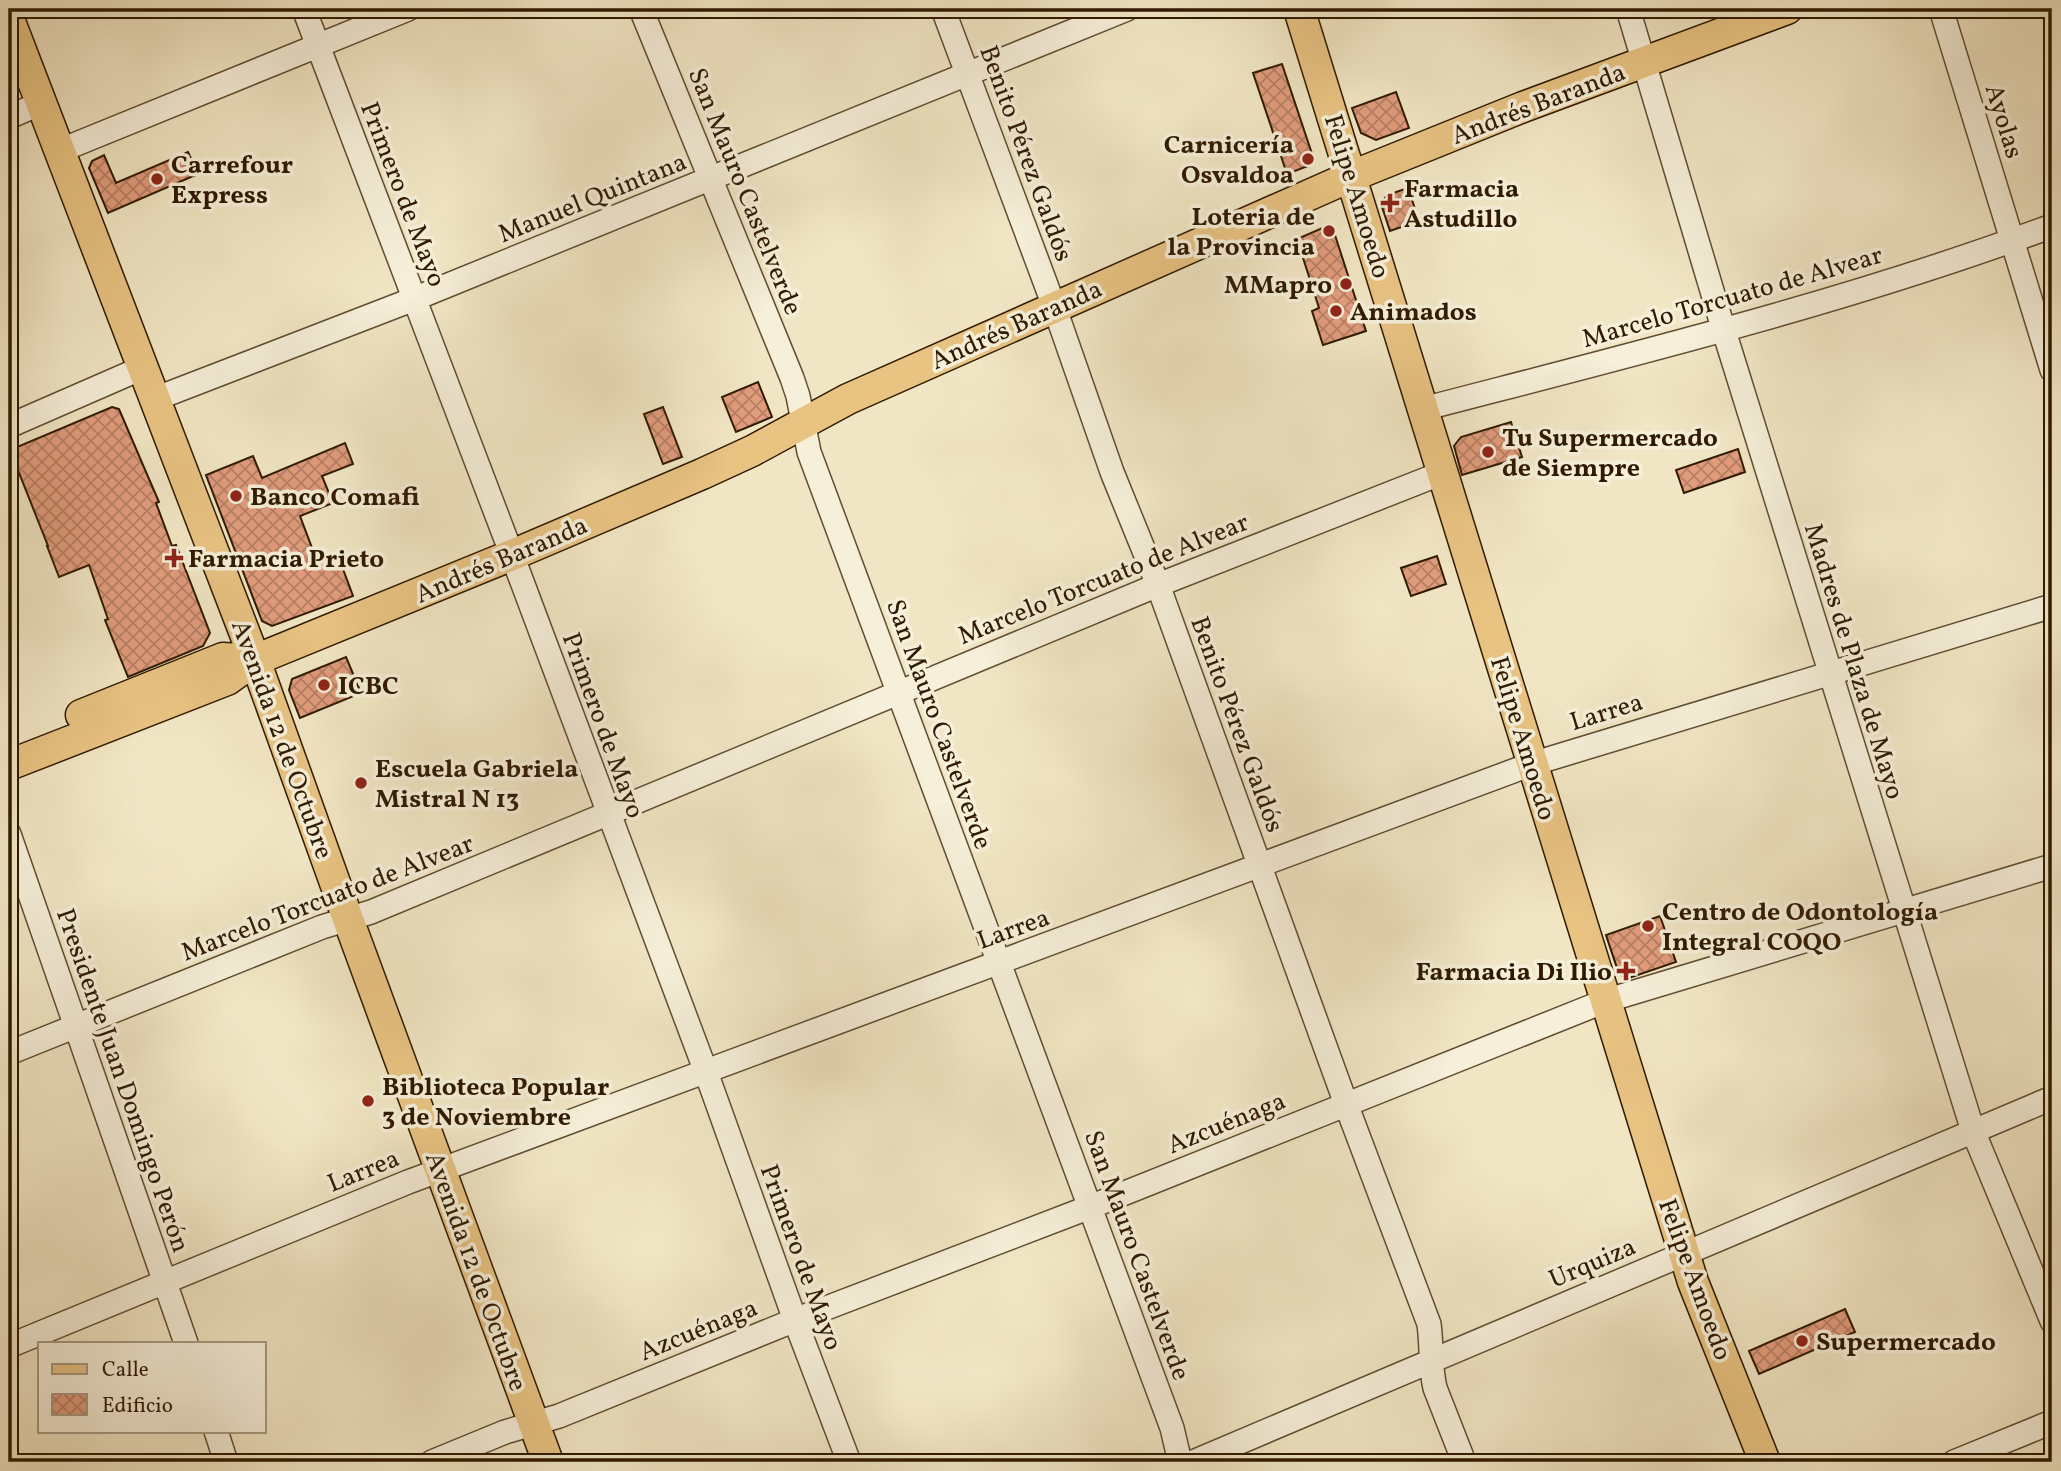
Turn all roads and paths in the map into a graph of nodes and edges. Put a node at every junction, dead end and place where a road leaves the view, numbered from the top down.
1 (304, 9) edge
2 (408, 9) edge
3 (641, 9) edge
4 (943, 9) edge
5 (1127, 9) edge
6 (1299, 9) edge
7 (1628, 9) edge
8 (1787, 9) edge
9 (1941, 9) edge
10 (9, 19) edge
11 (318, 46) junction
12 (1644, 62) junction
13 (969, 73) junction
14 (41, 103) junction
15 (9, 117) edge
16 (60, 151) junction
17 (1352, 176) junction
18 (711, 179) junction
19 (2052, 226) edge
20 (2012, 241) junction
21 (414, 299) junction
22 (1054, 306) junction
23 (1724, 331) junction
24 (142, 368) junction
25 (2052, 370) edge
26 (155, 399) junction
27 (1423, 410) junction
28 (803, 422) junction
29 (9, 426) edge
30 (1442, 473) junction
31 (512, 555) junction
32 (1158, 585) junction
33 (2052, 606) edge
34 (255, 660) junction
35 (1829, 673) junction
36 (900, 691) junction
37 (9, 744) edge
38 (1532, 764) junction
39 (9, 765) edge
40 (608, 815) junction
41 (9, 835) edge
42 (1260, 866) junction
43 (2052, 866) edge
44 (1904, 909) junction
45 (348, 919) junction
46 (998, 963) junction
47 (1605, 1001) junction
48 (75, 1026) junction
49 (9, 1053) edge
50 (706, 1072) junction
51 (2052, 1098) edge
52 (1346, 1104) junction
53 (1973, 1131) junction
54 (440, 1170) junction
55 (1090, 1207) junction
56 (1684, 1253) junction
57 (165, 1281) junction
58 (794, 1320) junction
59 (2052, 1321) edge
60 (186, 1342) edge
61 (9, 1346) edge
62 (1432, 1361) junction
63 (2052, 1422) edge
64 (534, 1424) junction
65 (216, 1432) edge
66 (226, 1462) edge
67 (432, 1462) edge
68 (548, 1462) edge
69 (849, 1462) edge
70 (1180, 1462) edge
71 (1193, 1462) edge
72 (1464, 1462) edge
73 (1765, 1462) edge
74 (1954, 1462) edge

1 - 11 street, Primero de Mayo
2 - 11 street
3 - 18 street, San Mauro Castelverde
4 - 13 street, Benito Pérez Galdós
5 - 13 street, Manuel Quintana
6 - 17 main road, Felipe Amoedo
7 - 12 street, Madres de Plaza de Mayo
8 - 12 main road, Andrés Baranda
9 - 20 street, Ayolas
10 - 14 main road, Avenida 12 de Octubre
11 - 16 street
11 - 21 street, Primero de Mayo
12 - 17 main road, Andrés Baranda
12 - 23 street, Madres de Plaza de Mayo
13 - 18 street, Manuel Quintana
13 - 22 street, Benito Pérez Galdós
14 - 15 street
14 - 16 main road, Avenida 12 de Octubre
16 - 24 main road, Avenida 12 de Octubre
17 - 22 main road, Andrés Baranda
17 - 27 main road, Felipe Amoedo
18 - 21 street, Manuel Quintana
18 - 28 street, San Mauro Castelverde
19 - 20 street, Marcelo Torcuato de Alvear
20 - 23 street, Marcelo Torcuato de Alvear
20 - 25 street, Ayolas
21 - 26 street, Manuel Quintana
21 - 31 street, Primero de Mayo
22 - 28 main road, Andrés Baranda
22 - 32 street, Benito Pérez Galdós
23 - 27 street, Marcelo Torcuato de Alvear
23 - 35 street, Madres de Plaza de Mayo
24 - 26 main road, Avenida 12 de Octubre
24 - 29 street
26 - 34 main road, Avenida 12 de Octubre
27 - 30 main road, Felipe Amoedo
28 - 31 main road, Andrés Baranda
28 - 36 street, San Mauro Castelverde
30 - 32 street, Marcelo Torcuato de Alvear
30 - 38 main road, Felipe Amoedo
31 - 34 main road, Andrés Baranda
31 - 40 street, Primero de Mayo
32 - 36 street, Marcelo Torcuato de Alvear
32 - 42 street, Benito Pérez Galdós
33 - 35 street, Larrea
34 - 37 main road, Andrés Baranda
34 - 39 main road, Andrés Baranda
34 - 45 main road, Avenida 12 de Octubre
35 - 38 street, Larrea
35 - 44 street, Madres de Plaza de Mayo
36 - 40 street, Marcelo Torcuato de Alvear
36 - 46 street, San Mauro Castelverde
38 - 42 street, Larrea
38 - 47 main road, Felipe Amoedo
40 - 45 street, Marcelo Torcuato de Alvear
40 - 50 street, Primero de Mayo
41 - 48 street, Presidente Juan Domingo Perón
42 - 46 street, Larrea
42 - 52 street, Benito Pérez Galdós
43 - 44 street, Azcuénaga
44 - 47 street, Azcuénaga
44 - 53 street, Madres de Plaza de Mayo
45 - 48 street, Marcelo Torcuato de Alvear
45 - 54 main road, Avenida 12 de Octubre
46 - 50 street, Larrea
46 - 55 street, San Mauro Castelverde
47 - 52 street, Azcuénaga
47 - 56 main road, Felipe Amoedo
48 - 49 street, Marcelo Torcuato de Alvear
48 - 57 street, Presidente Juan Domingo Perón
50 - 54 street, Larrea
50 - 58 street, Primero de Mayo
51 - 53 street, Urquiza
52 - 55 street, Azcuénaga
52 - 62 street, Benito Pérez Galdós
53 - 56 street, Urquiza
53 - 59 street, Madres de Plaza de Mayo
54 - 57 street, Larrea
54 - 64 main road, Avenida 12 de Octubre
55 - 58 street, Azcuénaga
55 - 70 street, San Mauro Castelverde
56 - 62 street, Urquiza
56 - 73 main road, Felipe Amoedo
57 - 60 street, Presidente Juan Domingo Perón
57 - 61 street, Larrea
58 - 64 street, Azcuénaga
58 - 69 street, Primero de Mayo
62 - 71 street, Urquiza
62 - 72 street, Benito Pérez Galdós
63 - 74 street
64 - 67 street, Azcuénaga
64 - 68 main road, Avenida 12 de Octubre
65 - 66 street

